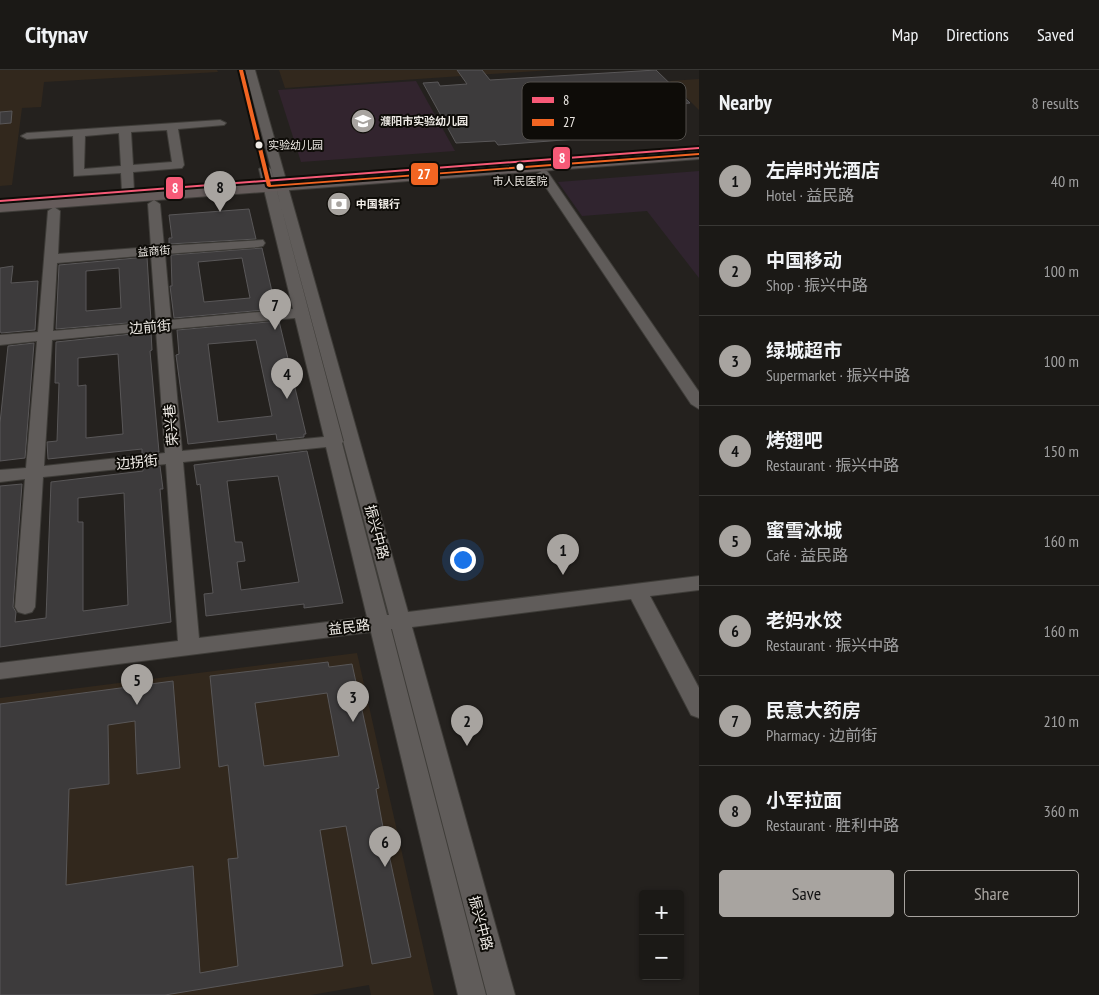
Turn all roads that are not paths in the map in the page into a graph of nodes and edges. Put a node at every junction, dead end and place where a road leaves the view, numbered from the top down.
1 (241, 70) edge
2 (250, 70) edge
3 (220, 123) dead end
4 (172, 126) junction
5 (125, 129) junction
6 (79, 132) junction
7 (27, 136) dead end
8 (699, 148) edge
9 (699, 154) edge
10 (127, 169) junction
11 (543, 174) dead end
12 (275, 183) junction
13 (128, 191) junction
14 (0, 201) edge
15 (154, 204) dead end
16 (0, 207) edge
17 (54, 211) dead end
18 (258, 243) dead end
19 (158, 251) junction
20 (50, 259) junction
21 (301, 313) junction
22 (164, 326) junction
23 (45, 337) junction
24 (0, 340) edge
25 (699, 404) edge
26 (335, 441) junction
27 (174, 458) junction
28 (35, 473) junction
29 (0, 476) edge
30 (699, 583) edge
31 (637, 590) junction
32 (25, 606) dead end
33 (401, 620) junction
34 (379, 623) junction
35 (189, 647) junction
36 (0, 671) edge
37 (699, 709) edge
38 (472, 995) edge
39 (500, 995) edge

1 - 12 street, 振兴中路
2 - 12 street, 振兴中路
3 - 4 street
4 - 5 street
4 - 10 street
5 - 6 street
5 - 10 street
6 - 7 street
6 - 10 street
8 - 12 main road
9 - 12 main road
10 - 13 street
11 - 25 street
12 - 13 main road
12 - 16 main road
12 - 21 street, 振兴中路
12 - 33 street, 振兴中路
13 - 14 main road
15 - 19 street, 荣兴巷
17 - 20 street
18 - 19 street, 益商街
19 - 20 street, 益商街
19 - 22 street, 荣兴巷
20 - 23 street
21 - 22 street, 边前街
21 - 26 street, 振兴中路
22 - 23 street, 边前街
22 - 27 street, 荣兴巷
23 - 24 street, 边前街
23 - 28 street
26 - 27 street, 边拐街
26 - 34 street, 振兴中路
27 - 28 street, 边拐街
27 - 35 street, 荣兴巷
28 - 29 street, 边拐街
28 - 32 street
30 - 31 street, 益民路
31 - 33 street, 益民路
31 - 37 street
33 - 34 street, 益民路
33 - 39 street, 振兴中路
34 - 35 street, 益民路
34 - 38 street, 振兴中路
35 - 36 street, 益民路

